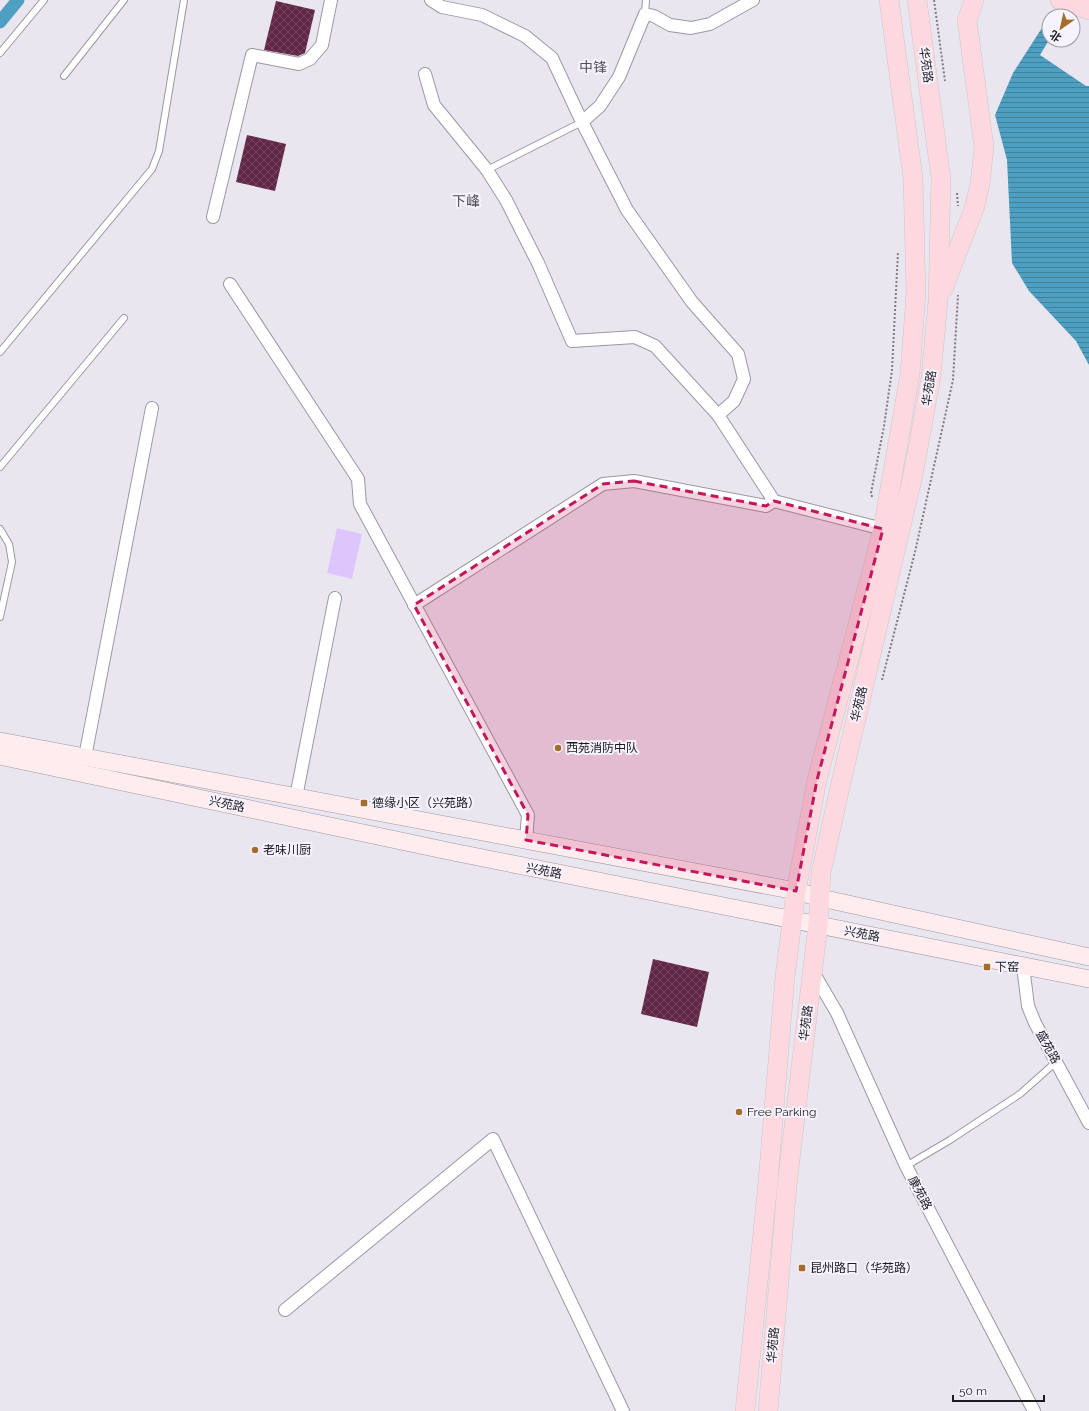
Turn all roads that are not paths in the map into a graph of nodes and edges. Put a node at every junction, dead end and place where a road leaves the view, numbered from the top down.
1 (44, 0) edge
2 (124, 0) edge
3 (184, 0) edge
4 (331, 0) edge
5 (431, 0) edge
6 (646, 0) edge
7 (753, 0) edge
8 (889, 0) edge
9 (917, 0) edge
10 (974, 0) edge
11 (1060, 0) edge
12 (1089, 10) edge
13 (645, 14) junction
14 (0, 53) edge
15 (425, 74) dead end
16 (64, 76) dead end
17 (582, 122) junction
18 (487, 170) junction
19 (213, 217) dead end
20 (230, 284) dead end
21 (938, 301) junction
22 (124, 318) dead end
23 (0, 352) edge
24 (152, 408) dead end
25 (718, 415) junction
26 (0, 466) edge
27 (774, 501) junction
28 (0, 529) edge
29 (883, 529) junction
30 (336, 598) dead end
31 (414, 605) junction
32 (0, 617) edge
33 (0, 741) edge
34 (0, 756) edge
35 (85, 757) junction
36 (296, 797) junction
37 (526, 840) junction
38 (796, 891) junction
39 (821, 898) junction
40 (792, 920) junction
41 (818, 925) junction
42 (1089, 957) edge
43 (1023, 966) junction
44 (812, 971) junction
45 (1089, 979) edge
46 (1056, 1062) junction
47 (1089, 1122) edge
48 (906, 1166) junction
49 (285, 1310) dead end
50 (623, 1411) edge
51 (745, 1411) edge
52 (768, 1411) edge
53 (1034, 1411) edge

1 - 14 lane
2 - 16 lane
3 - 23 lane
4 - 19 street
5 - 17 street
6 - 13 lane
7 - 13 street
8 - 29 main road, 华苑路
9 - 21 main road, 华苑路
10 - 21 main road
11 - 12 main road
13 - 17 street
15 - 18 street
17 - 18 lane
17 - 25 street
18 - 25 street
20 - 31 street
21 - 39 main road, 华苑路
22 - 26 lane
24 - 35 street
25 - 27 street
27 - 29 street
27 - 31 street
28 - 32 lane
29 - 38 main road, 华苑路
30 - 36 street
31 - 37 street
33 - 35 main road, 兴苑路
34 - 40 main road, 兴苑路
35 - 36 main road, 兴苑路
36 - 37 main road, 兴苑路
37 - 38 main road, 兴苑路
38 - 39 main road, 兴苑路
38 - 40 main road, 华苑路
39 - 41 main road, 华苑路
39 - 42 main road, 兴苑路
40 - 41 main road, 兴苑路
40 - 51 main road, 华苑路
41 - 43 main road, 兴苑路
41 - 44 main road, 华苑路
43 - 45 main road, 兴苑路
43 - 46 street, 盛苑路
44 - 48 street, 康苑路
44 - 52 main road, 华苑路
46 - 47 street, 盛苑路
46 - 48 lane
48 - 53 street, 康苑路
49 - 50 street

